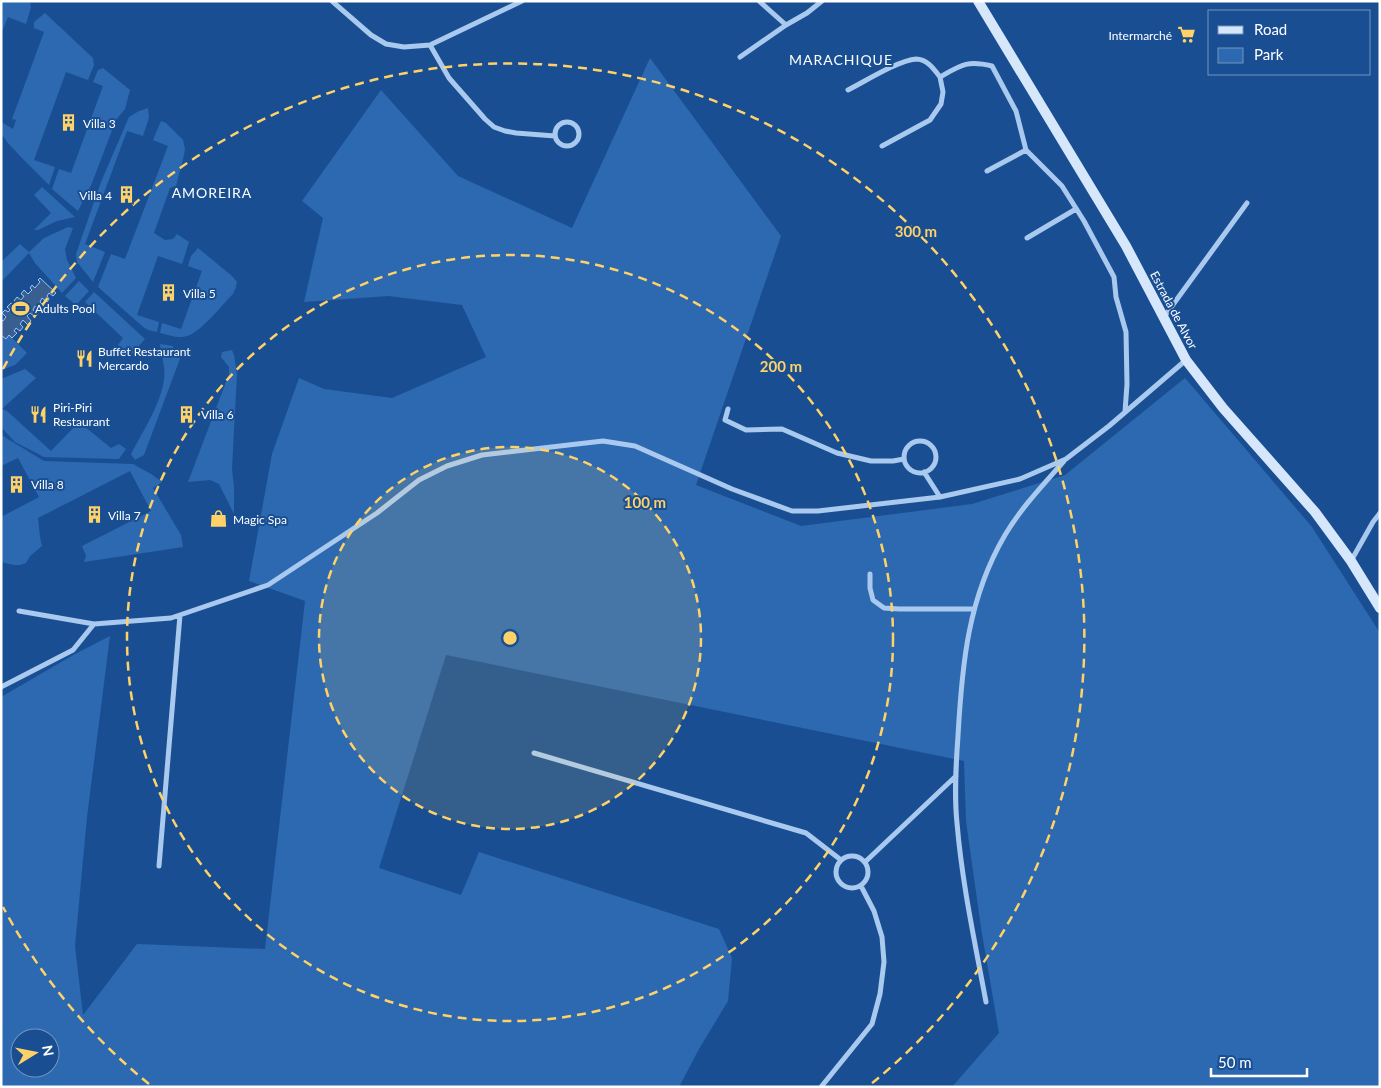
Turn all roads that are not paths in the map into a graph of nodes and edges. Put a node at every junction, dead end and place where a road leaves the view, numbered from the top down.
1 (332, 1) edge
2 (522, 1) edge
3 (759, 1) edge
4 (822, 1) edge
5 (978, 1) edge
6 (786, 25) junction
7 (430, 45) junction
8 (740, 57) dead end
9 (940, 76) junction
10 (848, 90) dead end
11 (555, 136) junction
12 (882, 146) dead end
13 (1026, 150) junction
14 (987, 171) dead end
15 (1247, 203) dead end
16 (1076, 209) junction
17 (1027, 238) dead end
18 (1164, 317) junction
19 (1186, 360) junction
20 (728, 409) dead end
21 (1125, 412) junction
22 (1066, 459) junction
23 (904, 460) junction
24 (924, 472) junction
25 (940, 497) junction
26 (1380, 513) edge
27 (1351, 561) junction
28 (870, 574) dead end
29 (1380, 608) edge
30 (974, 609) junction
31 (19, 612) dead end
32 (180, 615) junction
33 (94, 624) junction
34 (1, 687) edge
35 (534, 753) dead end
36 (956, 776) junction
37 (841, 860) junction
38 (865, 862) junction
39 (159, 866) dead end
40 (861, 886) junction
41 (986, 1002) dead end
42 (821, 1087) edge

1 - 7 street
2 - 7 street
3 - 6 street
4 - 6 street
5 - 18 street, Estrada de Alvor
6 - 8 street
7 - 11 street
9 - 10 street
9 - 12 street
9 - 13 street
11 - 11 street
13 - 14 street
13 - 16 street
15 - 18 street
16 - 17 street
16 - 21 street
18 - 19 street, Estrada de Alvor
19 - 21 street
19 - 27 street, Estrada de Alvor
20 - 23 street
21 - 22 street
22 - 25 street
22 - 30 street
23 - 24 street
23 - 24 street
24 - 25 street
25 - 32 street
26 - 27 street
27 - 29 street, Estrada de Alvor
28 - 30 street
30 - 36 street
31 - 33 street
32 - 33 street
32 - 39 street
33 - 34 street
35 - 37 street
36 - 38 street
36 - 41 street
37 - 38 street
37 - 40 street
38 - 40 street
40 - 42 street

